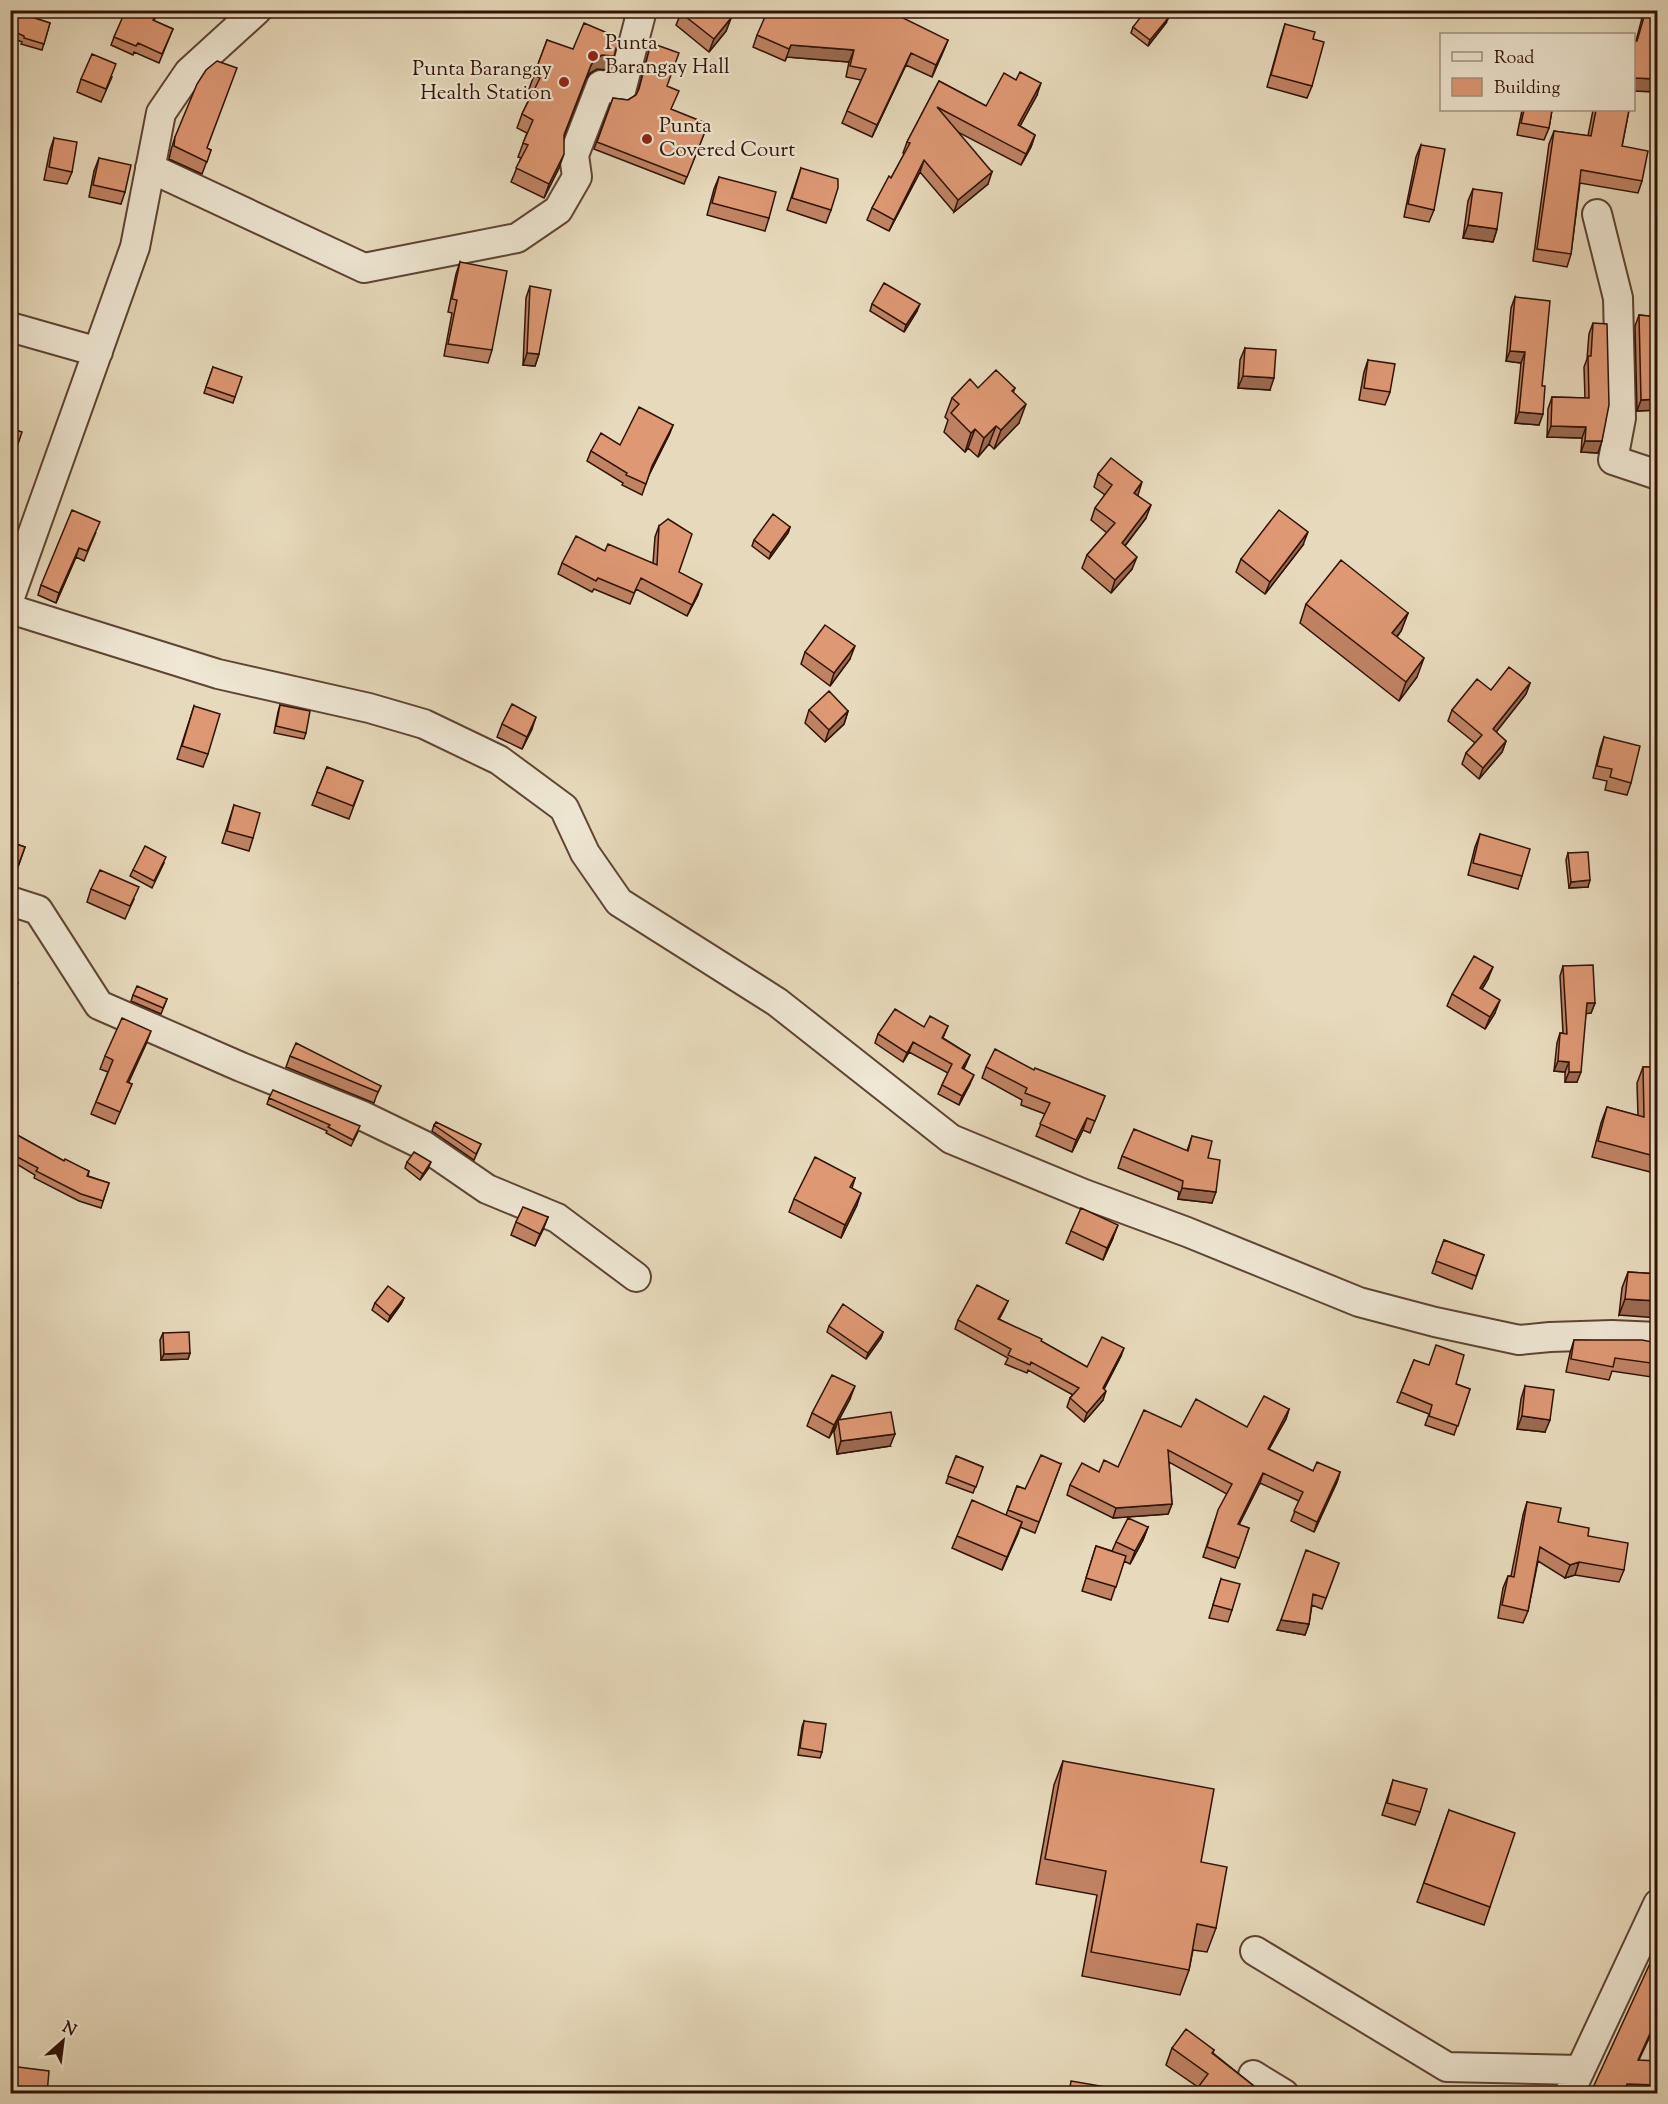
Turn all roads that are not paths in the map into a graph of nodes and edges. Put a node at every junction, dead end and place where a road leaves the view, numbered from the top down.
1 (257, 10) edge
2 (642, 10) edge
3 (150, 168) junction
4 (1597, 214) dead end
5 (10, 327) edge
6 (98, 352) junction
7 (1658, 475) edge
8 (10, 597) edge
9 (10, 609) edge
10 (10, 901) edge
11 (636, 1277) dead end
12 (1658, 1337) edge
13 (1658, 1904) edge
14 (1255, 1952) dead end
15 (1253, 2075) dead end
16 (1575, 2082) edge
17 (1284, 2094) edge

1 - 3 street
2 - 3 street
3 - 6 street
4 - 7 street
5 - 6 street
6 - 8 street
9 - 12 street
10 - 11 street
13 - 16 street
14 - 16 street
15 - 17 street

